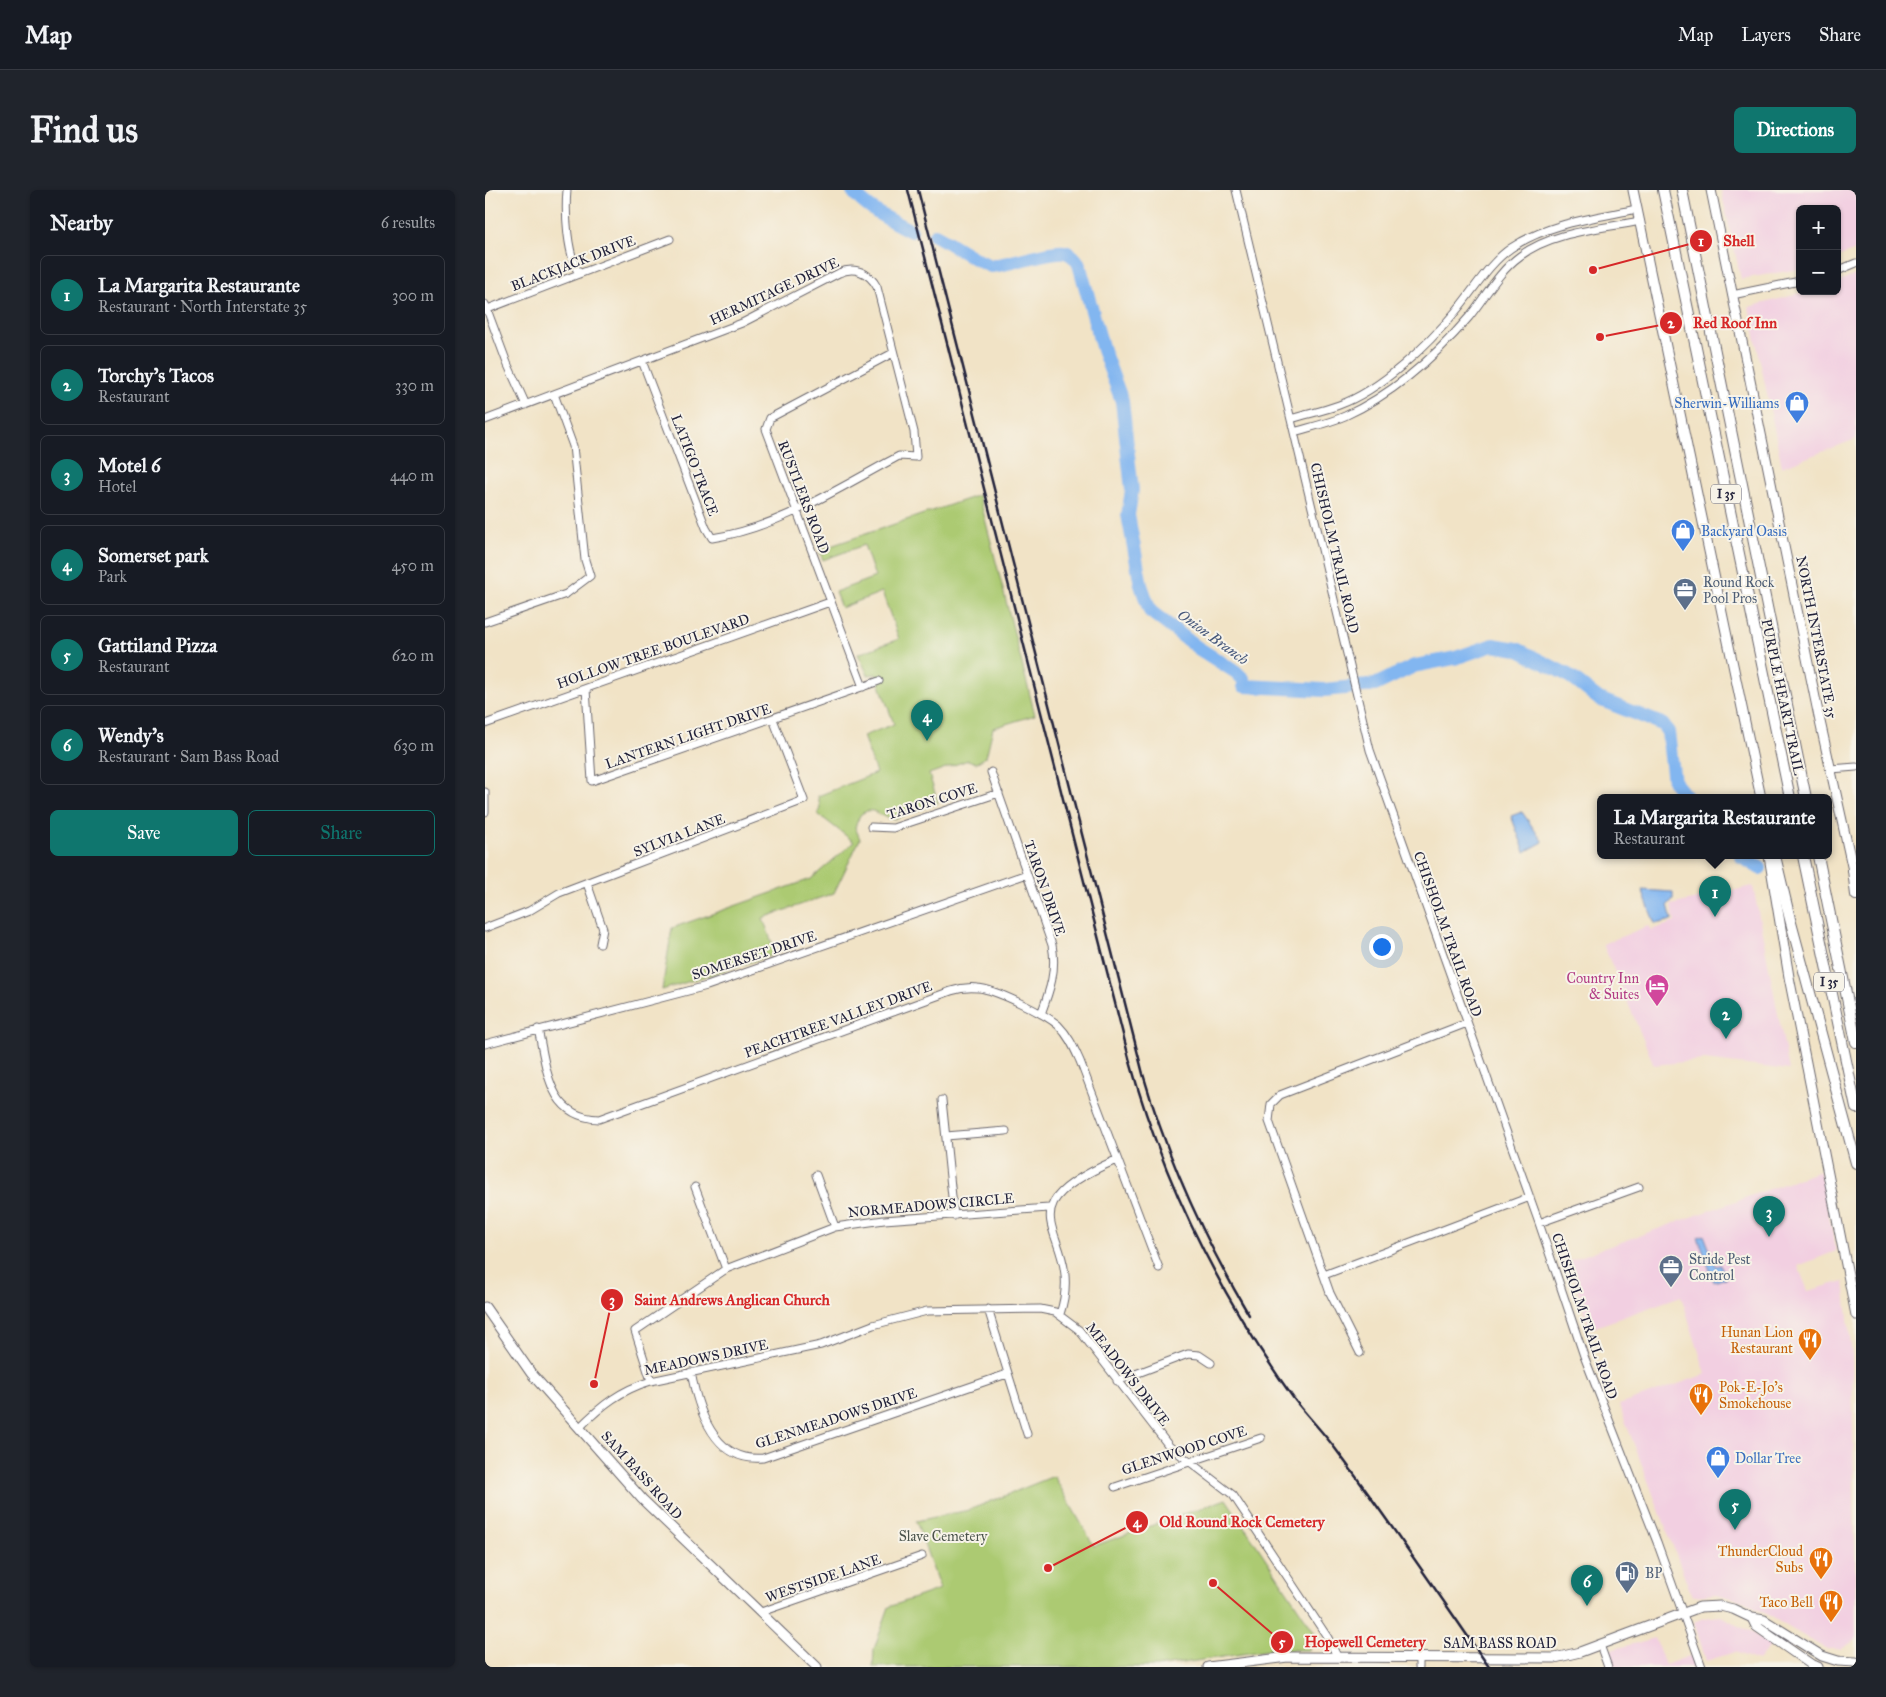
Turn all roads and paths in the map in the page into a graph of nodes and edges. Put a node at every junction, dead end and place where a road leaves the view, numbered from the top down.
1 (567, 190) edge
2 (1236, 190) edge
3 (1633, 190) edge
4 (1663, 190) edge
5 (1682, 190) edge
6 (1711, 190) edge
7 (1637, 209) junction
8 (1589, 220) junction
9 (1639, 221) junction
10 (1591, 231) junction
11 (670, 240) dead end
12 (1856, 263) edge
13 (1841, 269) edge
14 (579, 274) junction
15 (1796, 282) edge
16 (1732, 295) junction
17 (486, 308) edge
18 (893, 353) junction
19 (642, 361) junction
20 (554, 394) junction
21 (526, 405) junction
22 (1291, 419) junction
23 (485, 420) edge
24 (1294, 432) junction
25 (916, 457) joint
26 (796, 510) junction
27 (830, 602) junction
28 (485, 622) edge
29 (879, 681) dead end
30 (863, 687) junction
31 (586, 689) junction
32 (773, 719) junction
33 (485, 724) edge
34 (1856, 767) edge
35 (1831, 769) junction
36 (991, 772) dead end
37 (485, 792) edge
38 (999, 793) junction
39 (1760, 794) edge
40 (1789, 794) edge
41 (1805, 794) edge
42 (485, 812) edge
43 (871, 827) dead end
44 (1769, 859) edge
45 (1776, 859) edge
46 (1804, 859) edge
47 (1818, 859) edge
48 (1853, 870) junction
49 (1027, 874) junction
50 (587, 883) junction
51 (1856, 884) edge
52 (1856, 896) edge
53 (485, 928) edge
54 (601, 944) dead end
55 (1041, 1014) junction
56 (1467, 1023) junction
57 (538, 1029) junction
58 (1856, 1042) edge
59 (485, 1044) edge
60 (942, 1100) dead end
61 (1856, 1108) edge
62 (1006, 1131) dead end
63 (946, 1136) junction
64 (1116, 1160) junction
65 (1856, 1163) edge
66 (816, 1175) dead end
67 (1639, 1186) dead end
68 (695, 1187) dead end
69 (1530, 1197) junction
70 (1049, 1208) junction
71 (953, 1216) junction
72 (1539, 1223) junction
73 (835, 1227) junction
74 (1159, 1268) dead end
75 (726, 1269) junction
76 (1324, 1275) junction
77 (485, 1307) edge
78 (988, 1309) junction
79 (1060, 1314) junction
80 (1856, 1315) edge
81 (1361, 1353) dead end
82 (1211, 1363) dead end
83 (691, 1372) junction
84 (1007, 1374) junction
85 (651, 1380) junction
86 (1117, 1381) junction
87 (580, 1427) junction
88 (1027, 1434) dead end
89 (1261, 1438) dead end
90 (1187, 1462) junction
91 (1115, 1487) dead end
92 (922, 1556) dead end
93 (761, 1612) junction
94 (1682, 1614) junction
95 (1752, 1618) junction
96 (1600, 1645) junction
97 (1337, 1656) junction
98 (1419, 1657) junction
99 (1511, 1657) junction
100 (1856, 1662) edge
101 (1815, 1666) edge
102 (817, 1667) edge
103 (1208, 1667) edge
104 (1419, 1667) edge
105 (1509, 1667) edge
106 (1608, 1667) edge
107 (1702, 1667) edge

1 - 14 street
2 - 22 street, CHISHOLM TRAIL ROAD
3 - 7 main road
4 - 40 highway, PURPLE HEART TRAIL / I 35
5 - 41 highway, PURPLE HEART TRAIL / I 35
6 - 16 main road, NORTH INTERSTATE 35
7 - 8 street
7 - 9 main road
8 - 10 street
8 - 22 street
9 - 10 street
9 - 39 main road
10 - 24 street
11 - 14 street, BLACKJACK DRIVE
12 - 13 street
14 - 17 street, BLACKJACK DRIVE
15 - 16 street
16 - 35 main road, NORTH INTERSTATE 35
17 - 21 street
18 - 19 street, HERMITAGE DRIVE
18 - 25 street, HERMITAGE DRIVE
18 - 26 street, RUSTLERS ROAD
19 - 20 street, HERMITAGE DRIVE
19 - 26 street, LATIGO TRACE
20 - 21 street, HERMITAGE DRIVE
20 - 28 street
21 - 23 street, HERMITAGE DRIVE
22 - 24 street, CHISHOLM TRAIL ROAD
24 - 56 street, CHISHOLM TRAIL ROAD
25 - 26 street, LATIGO TRACE
26 - 27 street, RUSTLERS ROAD
27 - 30 street, RUSTLERS ROAD
27 - 31 street, HOLLOW TREE BOULEVARD
29 - 30 street, LANTERN LIGHT DRIVE
30 - 32 street, LANTERN LIGHT DRIVE
31 - 32 street, LANTERN LIGHT DRIVE
31 - 33 street, HOLLOW TREE BOULEVARD
32 - 50 street, SYLVIA LANE
34 - 35 street
35 - 48 main road, NORTH INTERSTATE 35
36 - 38 street, TARON DRIVE
37 - 42 street
38 - 43 street, TARON COVE
38 - 49 street, TARON DRIVE
44 - 80 main road
45 - 65 highway
46 - 61 highway, I 35
47 - 58 highway, I 35
48 - 51 main road, NORTH INTERSTATE 35
48 - 52 highway
49 - 55 street, TARON DRIVE
49 - 57 street, SOMERSET DRIVE
50 - 53 street, SYLVIA LANE
50 - 54 street
55 - 57 street, PEACHTREE VALLEY DRIVE
55 - 64 street, PEACHTREE VALLEY DRIVE
56 - 69 street, CHISHOLM TRAIL ROAD
56 - 76 street
57 - 59 street, SOMERSET DRIVE
60 - 63 street
62 - 63 street
63 - 71 street
64 - 70 street
64 - 74 street, PEACHTREE VALLEY DRIVE
66 - 73 street
67 - 72 street
68 - 75 street
69 - 72 street, CHISHOLM TRAIL ROAD
69 - 76 street
70 - 71 street, NORMEADOWS CIRCLE
70 - 79 street
71 - 73 street, NORMEADOWS CIRCLE
72 - 94 street, CHISHOLM TRAIL ROAD
73 - 75 street, NORMEADOWS CIRCLE
75 - 85 street, NORMEADOWS CIRCLE
76 - 81 street
77 - 87 main road, SAM BASS ROAD
78 - 79 street, MEADOWS DRIVE
78 - 83 street, MEADOWS DRIVE
78 - 84 street
79 - 86 street, MEADOWS DRIVE
82 - 86 street
83 - 84 street, GLENMEADOWS DRIVE
83 - 85 street, MEADOWS DRIVE
84 - 88 street
85 - 87 street, MEADOWS DRIVE
86 - 90 street, MEADOWS DRIVE
87 - 93 main road, SAM BASS ROAD
89 - 90 street, GLENWOOD COVE
90 - 91 street, GLENWOOD COVE
90 - 97 street, MEADOWS DRIVE
92 - 93 street, WESTSIDE LANE
93 - 102 main road, SAM BASS ROAD
94 - 95 main road, SAM BASS ROAD
94 - 96 main road, SAM BASS ROAD
94 - 107 street, CHISHOLM TRAIL ROAD
95 - 100 main road, SAM BASS ROAD
95 - 101 main road, SAM BASS ROAD
96 - 99 main road, SAM BASS ROAD
96 - 106 street
97 - 98 main road, SAM BASS ROAD
97 - 103 main road, SAM BASS ROAD
98 - 99 main road, SAM BASS ROAD
98 - 104 street
99 - 105 street

